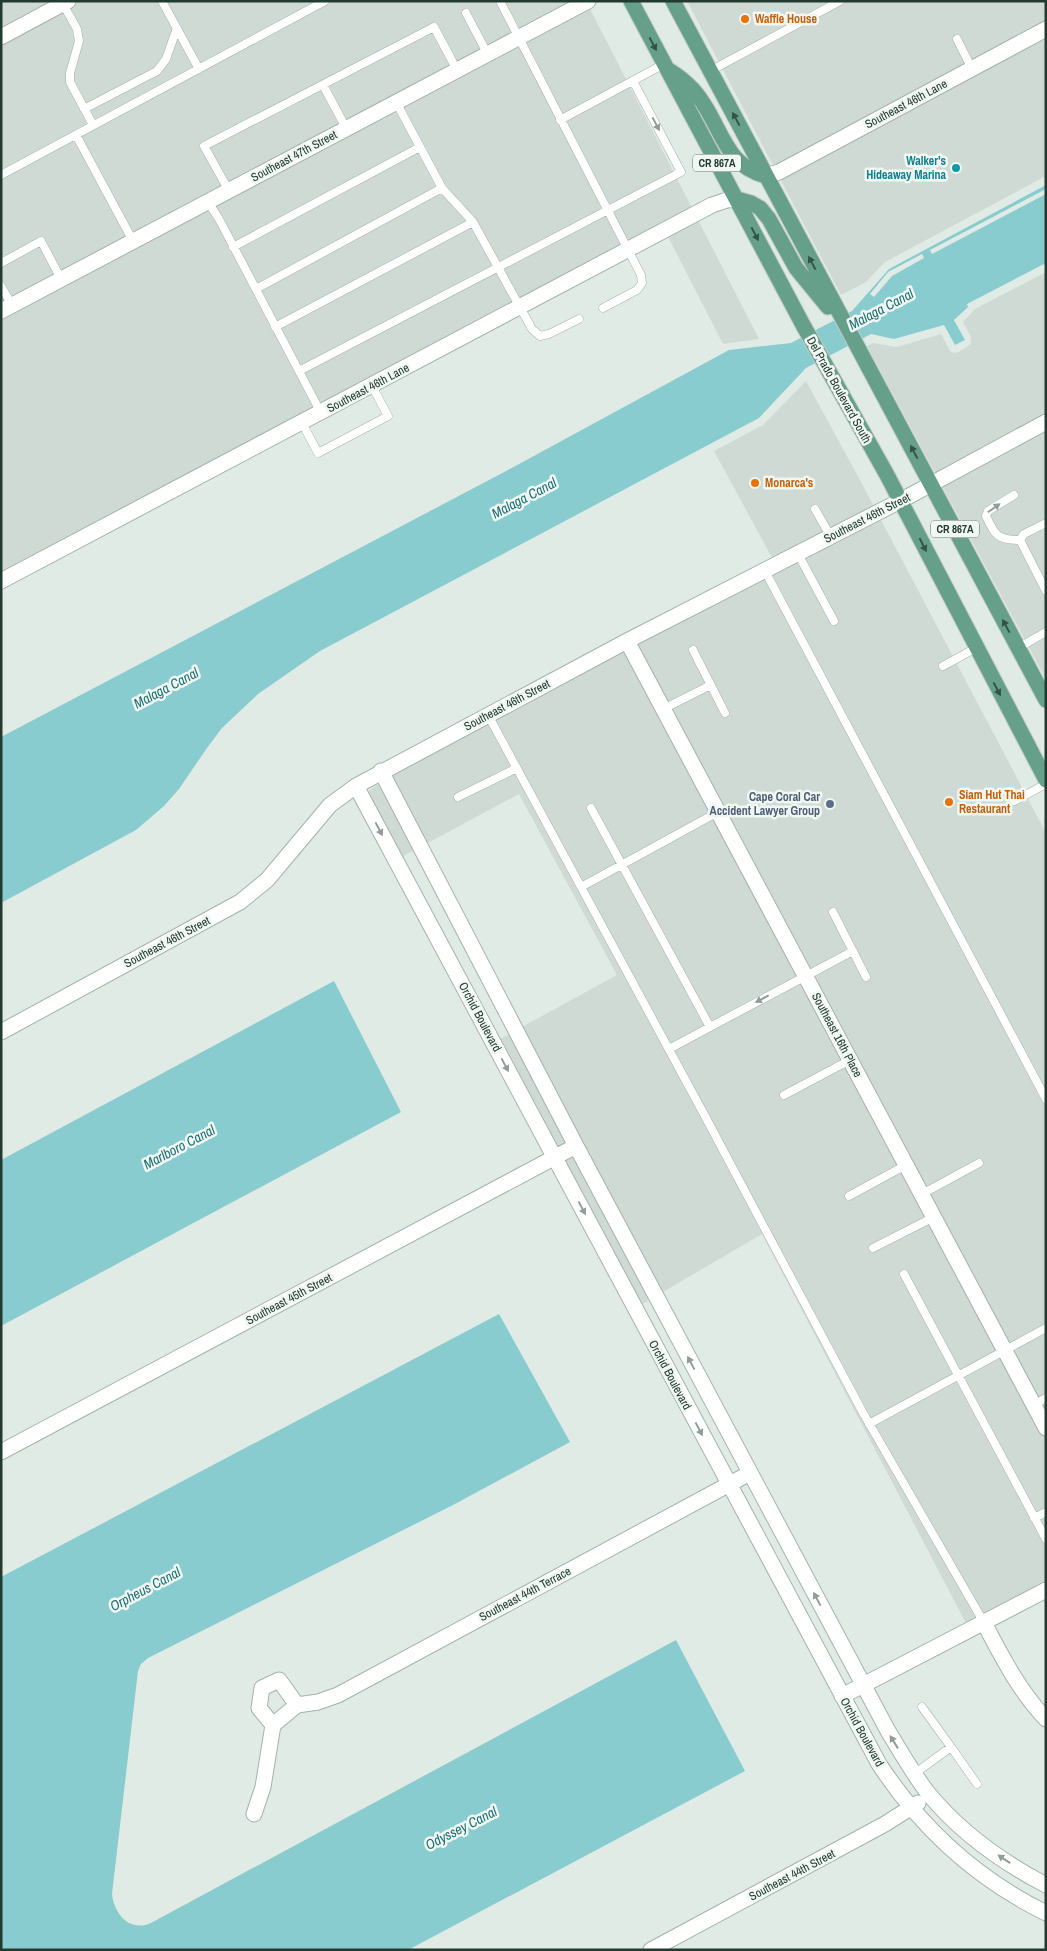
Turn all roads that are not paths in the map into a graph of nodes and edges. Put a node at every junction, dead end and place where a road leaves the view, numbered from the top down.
1 (162, 1) edge
2 (325, 1) edge
3 (500, 1) edge
4 (588, 1) edge
5 (631, 1) edge
6 (673, 1) edge
7 (840, 1) edge
8 (64, 2) edge
9 (466, 12) dead end
10 (177, 28) junction
11 (1046, 30) edge
12 (1, 37) edge
13 (518, 38) junction
14 (957, 39) dead end
15 (487, 54) junction
16 (665, 66) junction
17 (199, 69) junction
18 (972, 69) junction
19 (457, 70) junction
20 (710, 70) junction
21 (633, 81) junction
22 (323, 85) junction
23 (396, 102) junction
24 (84, 109) junction
25 (560, 120) junction
26 (93, 126) junction
27 (346, 128) junction
28 (76, 135) junction
29 (420, 147) junction
30 (1, 174) edge
31 (766, 176) junction
32 (442, 188) junction
33 (229, 191) junction
34 (737, 199) junction
35 (208, 202) junction
36 (606, 210) junction
37 (473, 222) junction
38 (133, 241) junction
39 (233, 247) junction
40 (628, 250) junction
41 (1, 263) edge
42 (497, 266) junction
43 (61, 279) junction
44 (1, 286) edge
45 (256, 290) junction
46 (520, 307) junction
47 (6, 308) edge
48 (603, 308) dead end
49 (832, 308) junction
50 (579, 319) dead end
51 (276, 327) junction
52 (298, 371) junction
53 (372, 386) junction
54 (321, 413) junction
55 (1046, 422) edge
56 (302, 423) junction
57 (931, 485) junction
58 (1014, 495) dead end
59 (900, 501) junction
60 (815, 508) dead end
61 (1046, 523) edge
62 (830, 537) junction
63 (1020, 540) junction
64 (798, 554) junction
65 (765, 571) junction
66 (1, 581) edge
67 (1046, 591) edge
68 (834, 621) dead end
69 (1046, 632) edge
70 (627, 641) junction
71 (976, 648) junction
72 (1018, 648) junction
73 (693, 650) dead end
74 (943, 666) dead end
75 (711, 685) junction
76 (1046, 700) edge
77 (663, 710) junction
78 (725, 713) dead end
79 (488, 715) junction
80 (517, 768) junction
81 (381, 771) junction
82 (1046, 780) edge
83 (1046, 784) edge
84 (356, 786) junction
85 (458, 797) dead end
86 (1014, 801) dead end
87 (591, 808) dead end
88 (718, 812) junction
89 (622, 865) junction
90 (582, 887) junction
91 (833, 912) dead end
92 (853, 951) junction
93 (805, 976) junction
94 (866, 977) dead end
95 (710, 1028) junction
96 (1, 1032) edge
97 (669, 1049) junction
98 (850, 1060) junction
99 (784, 1096) dead end
100 (1046, 1099) edge
101 (576, 1146) junction
102 (554, 1156) junction
103 (980, 1163) dead end
104 (906, 1164) junction
105 (922, 1194) junction
106 (849, 1196) dead end
107 (934, 1216) junction
108 (873, 1248) dead end
109 (904, 1274) dead end
110 (1046, 1328) edge
111 (1005, 1350) junction
112 (957, 1376) junction
113 (1040, 1401) edge
114 (869, 1424) junction
115 (1046, 1428) edge
116 (1, 1452) edge
117 (750, 1473) junction
118 (728, 1485) junction
119 (1046, 1512) edge
120 (1034, 1518) junction
121 (1046, 1539) edge
122 (1046, 1590) edge
123 (982, 1621) junction
124 (863, 1684) junction
125 (842, 1696) junction
126 (297, 1705) junction
127 (922, 1707) dead end
128 (1046, 1719) edge
129 (273, 1724) junction
130 (950, 1747) junction
131 (914, 1774) junction
132 (978, 1784) dead end
133 (929, 1794) junction
134 (911, 1808) junction
135 (254, 1814) dead end
136 (1046, 1884) edge
137 (1046, 1912) edge
138 (651, 1950) edge

1 - 10 lane
2 - 17 lane
3 - 13 lane
4 - 13 street, Southeast 47th Street
5 -> 16 main road, Del Prado Boulevard South / CR 867A
6 - 20 main road, CR 867A
7 - 20 lane
8 - 12 street
8 - 24 lane
9 - 15 lane
10 - 17 lane
10 - 24 lane
11 - 18 street, Southeast 46th Lane
13 - 15 street, Southeast 47th Street
13 - 25 lane
14 - 18 lane
15 - 19 street, Southeast 47th Street
16 - 21 lane
16 - 31 main road
16 - 34 main road, Del Prado Boulevard South / CR 867A
17 - 26 lane
18 - 31 street, Southeast 46th Lane
19 - 22 lane
19 - 23 street, Southeast 47th Street
31 -> 20 main road, CR 867A
21 - 25 lane
21 -> 36 lane
22 - 27 lane
22 - 33 lane
23 - 27 street, Southeast 47th Street
23 - 29 lane
24 - 26 lane
25 - 36 lane
26 - 28 lane
27 - 33 street, Southeast 47th Street
28 - 30 lane
28 - 38 lane
29 - 32 lane
29 - 39 lane
49 -> 31 main road, CR 867A
32 - 37 lane
32 - 45 lane
33 - 35 street, Southeast 47th Street
34 - 40 street, Southeast 46th Lane
34 - 49 main road
34 -> 59 main road, Del Prado Boulevard South / CR 867A
35 - 38 street, Southeast 47th Street
35 - 39 lane
36 - 40 lane
36 - 42 lane
37 - 42 lane
37 - 51 lane
38 - 43 street, Southeast 47th Street
39 - 45 lane
40 - 46 street, Southeast 46th Lane
40 - 48 lane
41 - 43 lane
42 - 46 lane
42 - 52 lane
43 - 47 street, Southeast 47th Street
44 - 47 lane
45 - 51 lane
46 - 50 lane
46 - 53 street, Southeast 46th Lane
57 -> 49 main road, CR 867A
51 - 52 lane
52 - 54 lane
53 - 54 street, Southeast 46th Lane
53 - 56 lane
54 - 56 street, Southeast 46th Lane
55 - 57 street, Southeast 46th Street
56 - 66 street, Southeast 46th Lane
57 - 59 street, Southeast 46th Street
72 -> 57 main road, CR 867A
63 -> 58 lane
59 - 62 street, Southeast 46th Street
59 -> 71 main road, Del Prado Boulevard South / CR 867A
60 - 62 lane
61 - 63 lane
62 - 64 street, Southeast 46th Street
63 - 67 lane
64 - 65 street, Southeast 46th Street
64 - 68 lane
65 - 70 street, Southeast 46th Street
65 - 100 lane
69 - 72 lane
70 - 77 street, Southeast 16th Place
70 - 79 street, Southeast 46th Street
71 - 74 lane
71 -> 82 main road, Del Prado Boulevard South / CR 867A
72 - 76 main road, CR 867A
73 - 75 lane
75 - 77 lane
75 - 78 lane
77 - 88 street, Southeast 16th Place
79 - 80 lane
79 - 81 street, Southeast 46th Street
80 - 85 lane
80 - 90 lane
81 - 84 street, Southeast 46th Street
81 - 101 street, Orchid Boulevard
83 - 86 lane
84 - 96 street, Southeast 46th Street
84 -> 102 street, Orchid Boulevard
87 - 89 lane
88 - 89 lane
88 - 93 street, Southeast 16th Place
89 - 90 lane
89 - 95 lane
90 - 97 lane
91 - 92 lane
92 - 93 lane
92 - 94 lane
93 -> 95 lane
93 - 98 street, Southeast 16th Place
95 - 97 lane
97 - 114 lane
98 - 99 lane
98 - 104 street, Southeast 16th Place
101 - 102 street, Southeast 45th Street
117 -> 101 street, Orchid Boulevard
102 - 116 street, Southeast 45th Street
102 -> 118 street, Orchid Boulevard
103 - 105 lane
104 - 105 street, Southeast 16th Place
104 - 106 lane
105 - 107 street, Southeast 16th Place
107 - 108 lane
107 - 111 street, Southeast 16th Place
109 - 112 lane
110 - 111 lane
111 - 112 lane
111 - 113 street, Southeast 16th Place
112 - 114 lane
112 - 120 lane
113 - 115 street, Southeast 16th Place
114 - 123 lane
117 - 118 street, Southeast 44th Terrace
124 -> 117 street, Orchid Boulevard
118 - 125 street, Orchid Boulevard
118 - 126 street, Southeast 44th Terrace
119 - 120 lane
120 - 121 lane
122 - 123 street
123 - 124 street
123 - 128 street
124 - 125 street
131 -> 124 street, Orchid Boulevard
125 - 134 street, Orchid Boulevard
126 - 129 street, Southeast 44th Terrace
126 - 129 street
127 - 130 lane
129 - 135 street
130 - 131 lane
130 - 132 lane
131 - 133 street, Orchid Boulevard
133 - 134 street, Southeast 44th Street
136 -> 133 street, Orchid Boulevard
134 - 137 street, Orchid Boulevard
134 - 138 street, Southeast 44th Street

